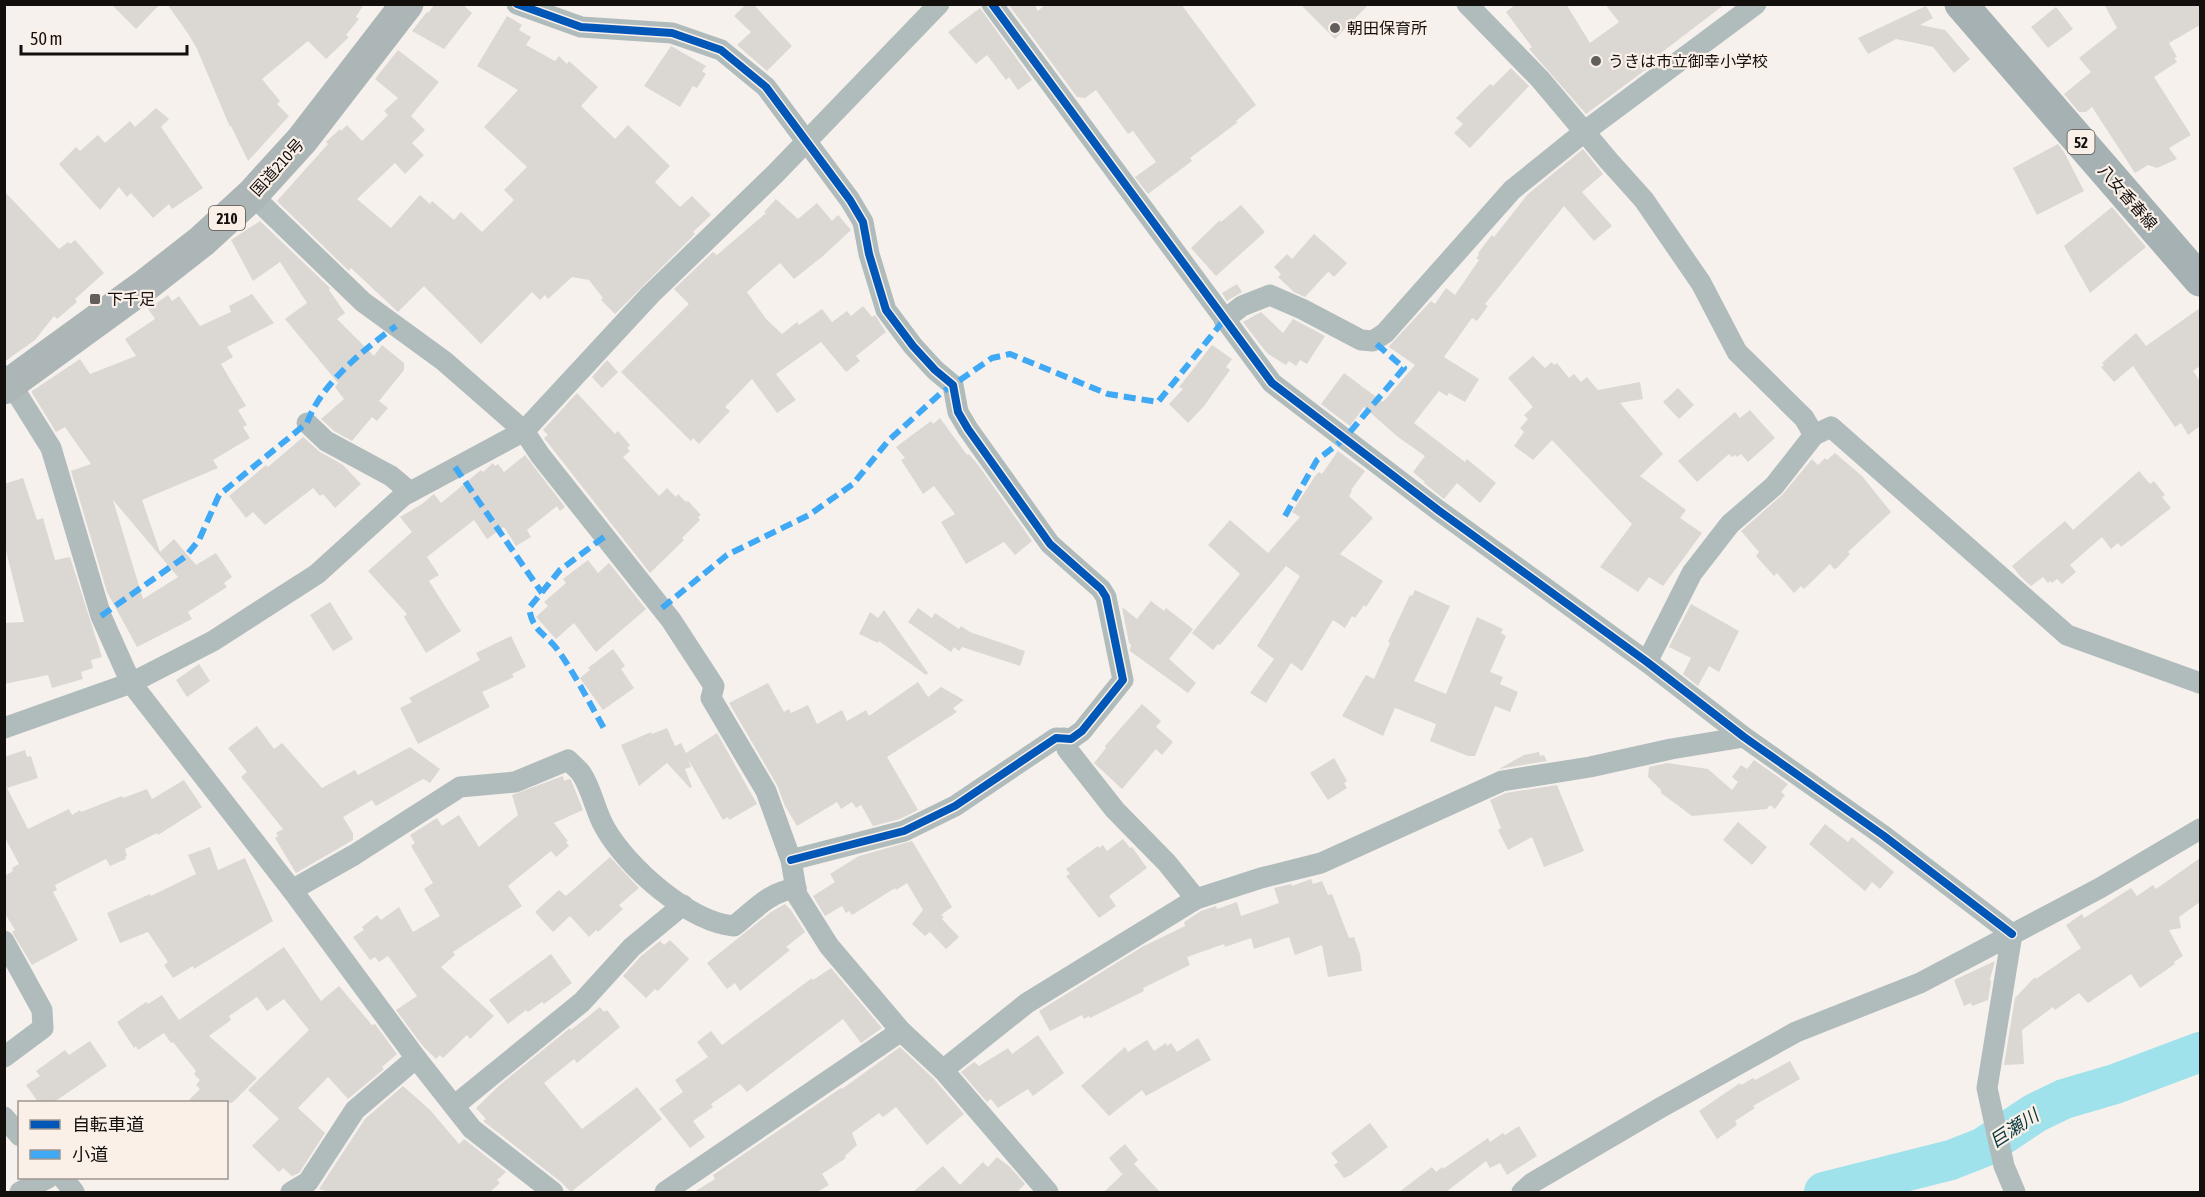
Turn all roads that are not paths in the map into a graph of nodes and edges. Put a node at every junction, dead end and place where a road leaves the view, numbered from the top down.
1 (407, 4) edge
2 (517, 4) edge
3 (939, 4) edge
4 (992, 4) edge
5 (1467, 4) edge
6 (1756, 4) edge
7 (1961, 4) edge
8 (1584, 132) junction
9 (806, 141) junction
10 (252, 195) junction
11 (2200, 280) edge
12 (1224, 320) junction
13 (8, 386) edge
14 (307, 423) dead end
15 (524, 431) junction
16 (1814, 435) junction
17 (410, 492) junction
18 (1647, 662) junction
19 (131, 683) junction
20 (2200, 683) edge
21 (4, 728) edge
22 (1744, 737) junction
23 (1064, 738) junction
24 (2200, 829) edge
25 (791, 860) junction
26 (796, 888) junction
27 (292, 890) junction
28 (1196, 899) junction
29 (683, 905) junction
30 (2012, 934) junction
31 (4, 941) edge
32 (901, 1031) junction
33 (4, 1057) edge
34 (416, 1058) junction
35 (943, 1070) junction
36 (454, 1106) junction
37 (4, 1117) edge
38 (18, 1134) edge
39 (46, 1179) edge
40 (64, 1179) edge
41 (20, 1192) edge
42 (74, 1192) edge
43 (291, 1192) edge
44 (553, 1192) edge
45 (665, 1192) edge
46 (1048, 1192) edge
47 (1522, 1192) edge
48 (2015, 1192) edge

1 - 10 highway, 国道210号 / 210
2 - 9 street
3 - 9 street
4 - 12 street
5 - 8 street
6 - 8 street
7 - 11 main road, 八女香春線 / 52
8 - 12 street
8 - 16 street
9 - 15 street
9 - 23 street
10 - 13 highway, 国道210号 / 210
10 - 15 street
12 - 18 street
13 - 19 street
14 - 17 street
15 - 17 street
15 - 25 street
16 - 18 street
16 - 20 street
17 - 19 street
18 - 22 street
19 - 21 street
19 - 27 street
22 - 28 street
22 - 30 street
23 - 25 street
23 - 28 street
24 - 30 street
25 - 26 street
26 - 29 street
26 - 32 street
27 - 29 street
27 - 34 street
28 - 35 street
29 - 36 street
30 - 47 street
30 - 48 street
31 - 33 street
32 - 35 street
32 - 45 street
34 - 36 street
34 - 43 street
35 - 46 street
36 - 44 street
37 - 38 street
39 - 41 street
40 - 42 street

